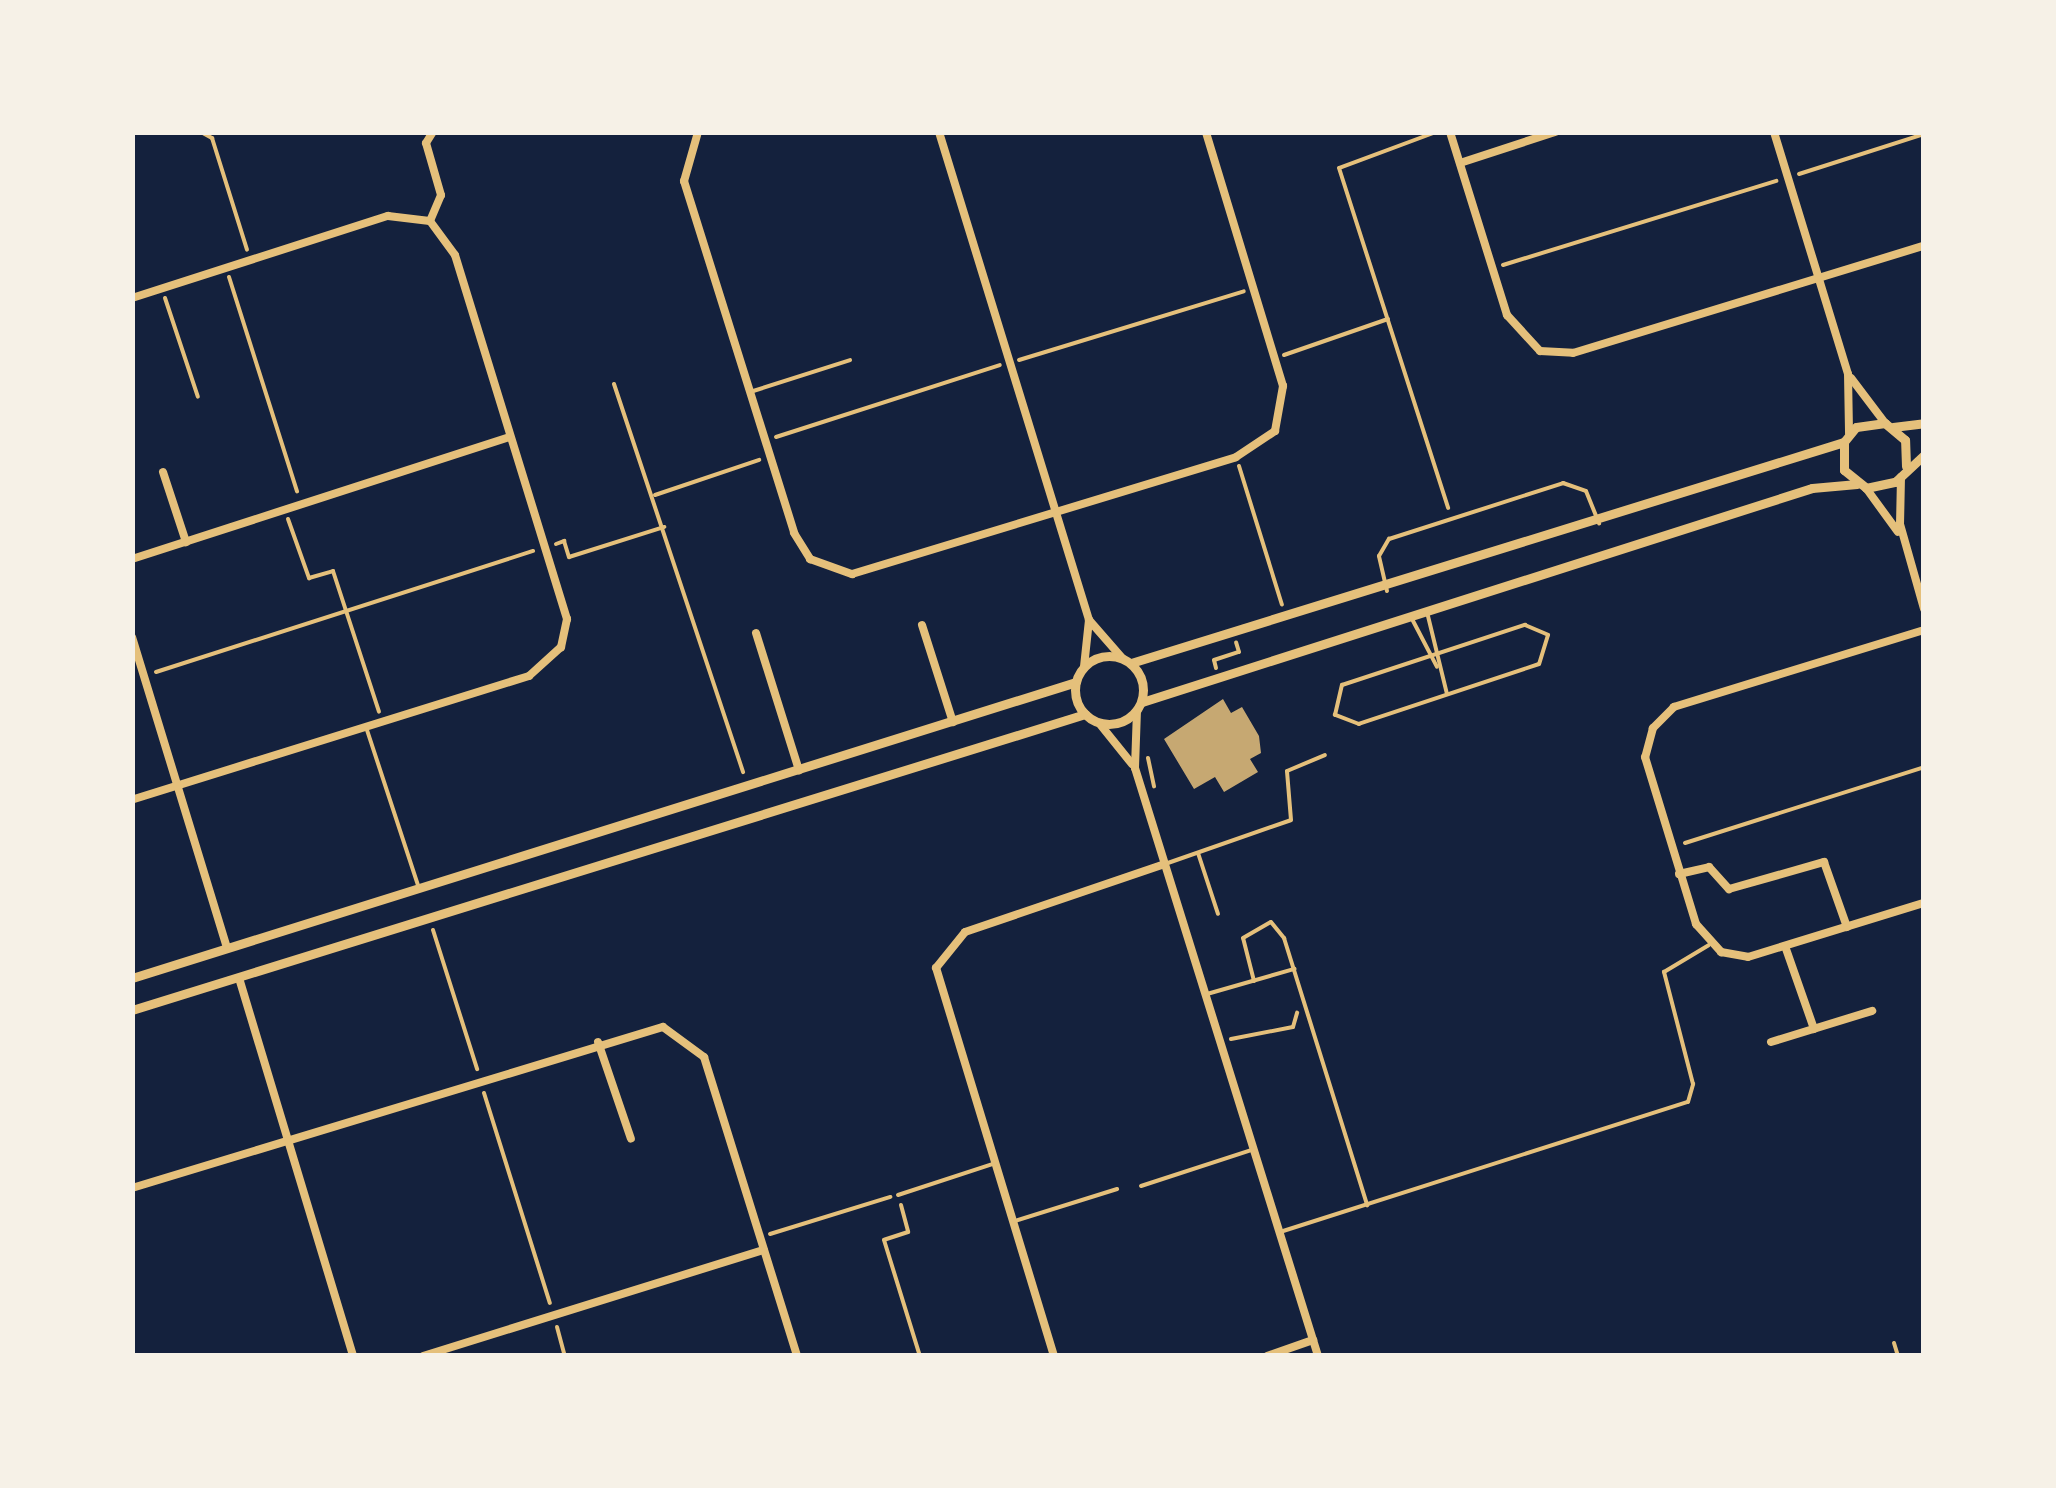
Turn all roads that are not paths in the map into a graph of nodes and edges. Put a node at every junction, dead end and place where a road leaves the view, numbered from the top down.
1 (432, 132) edge
2 (698, 132) edge
3 (939, 132) edge
4 (1206, 132) edge
5 (1450, 132) edge
6 (1555, 132) edge
7 (1774, 132) edge
8 (1460, 163) junction
9 (430, 221) junction
10 (1924, 246) edge
11 (1820, 279) junction
12 (132, 298) edge
13 (850, 360) dead end
14 (1848, 374) junction
15 (749, 392) junction
16 (1924, 423) edge
17 (1889, 425) junction
18 (509, 437) junction
19 (1846, 438) junction
20 (1924, 455) edge
21 (1904, 471) junction
22 (163, 472) dead end
23 (1861, 486) junction
24 (1055, 513) junction
25 (1599, 524) junction
26 (1903, 540) junction
27 (186, 542) junction
28 (132, 559) edge
29 (1387, 590) junction
30 (1924, 609) edge
31 (1428, 612) junction
32 (1411, 617) junction
33 (1089, 620) junction
34 (922, 624) dead end
35 (1924, 630) edge
36 (756, 633) dead end
37 (132, 637) edge
38 (1439, 654) junction
39 (1426, 658) junction
40 (1127, 661) junction
41 (1084, 667) junction
42 (1437, 667) junction
43 (1076, 682) junction
44 (1447, 695) junction
45 (1140, 706) junction
46 (1084, 714) junction
47 (954, 722) junction
48 (1099, 723) junction
49 (366, 726) junction
50 (1325, 755) dead end
51 (1135, 768) junction
52 (799, 770) junction
53 (178, 785) junction
54 (132, 800) edge
55 (1198, 853) junction
56 (1165, 864) junction
57 (1679, 874) junction
58 (419, 888) junction
59 (1924, 903) edge
60 (1218, 914) dead end
61 (1847, 927) junction
62 (1710, 944) junction
63 (1786, 946) junction
64 (227, 948) junction
65 (1294, 969) junction
66 (132, 978) edge
67 (238, 978) junction
68 (1254, 981) junction
69 (1206, 995) junction
70 (132, 1010) edge
71 (1872, 1011) dead end
72 (1814, 1029) junction
73 (598, 1042) junction
74 (1771, 1042) dead end
75 (631, 1139) dead end
76 (286, 1140) junction
77 (1254, 1150) junction
78 (992, 1164) junction
79 (1141, 1186) dead end
80 (132, 1188) edge
81 (1117, 1190) dead end
82 (898, 1195) road end
83 (1367, 1204) junction
84 (1011, 1222) junction
85 (1280, 1232) junction
86 (764, 1250) junction
87 (1313, 1340) junction
88 (1894, 1343) dead end
89 (353, 1356) edge
90 (424, 1356) edge
91 (797, 1356) edge
92 (1054, 1356) edge
93 (1266, 1356) edge
94 (1318, 1356) edge
95 (1898, 1356) edge

1 - 9 street
2 - 15 street
3 - 24 street
4 - 24 street
5 - 8 street
6 - 8 street
7 - 11 street
8 - 11 street
9 - 12 street
9 - 18 street
10 - 11 street
11 - 14 street
13 - 15 lane
14 - 17 street
14 - 19 street
15 - 24 street
16 - 17 street
17 - 19 street
17 - 21 street
18 - 27 street
18 - 49 street
19 - 23 street
19 - 25 street
20 - 21 street
21 - 23 street
21 - 26 street
22 - 27 street
23 - 26 street
23 - 31 street
24 - 33 street
25 - 29 street
25 - 29 lane
26 - 30 street
27 - 28 street
29 - 40 street
31 - 32 street
31 - 38 lane
32 - 39 lane
32 - 45 street
33 - 40 street
33 - 41 street
34 - 47 street
35 - 57 street
36 - 52 street
37 - 53 street
38 - 39 lane
38 - 42 lane
38 - 44 lane
39 - 42 lane
39 - 44 lane
40 - 41 street
40 - 45 street
41 - 43 street
42 - 44 lane
43 - 46 street
43 - 47 street
45 - 48 street
45 - 51 street
46 - 48 street
46 - 67 street
47 - 52 street
48 - 51 street
49 - 53 street
49 - 58 lane
50 - 55 lane
51 - 56 street
52 - 58 street
53 - 54 street
53 - 64 street
55 - 56 lane
55 - 60 lane
56 - 69 street
56 - 78 street
57 - 61 street
57 - 62 street
58 - 64 street
59 - 61 street
61 - 63 street
62 - 63 street
62 - 83 lane
63 - 72 street
64 - 66 street
65 - 68 lane
65 - 68 lane
65 - 83 lane
67 - 70 street
67 - 76 street
68 - 69 lane
69 - 77 street
71 - 72 street
72 - 74 street
73 - 75 street
73 - 76 street
73 - 86 street
76 - 80 street
76 - 89 street
77 - 79 lane
77 - 85 street
78 - 82 lane
78 - 84 street
81 - 84 lane
83 - 85 lane
84 - 92 street
85 - 87 street
86 - 90 street
86 - 91 street
87 - 93 street
87 - 94 street
88 - 95 lane

